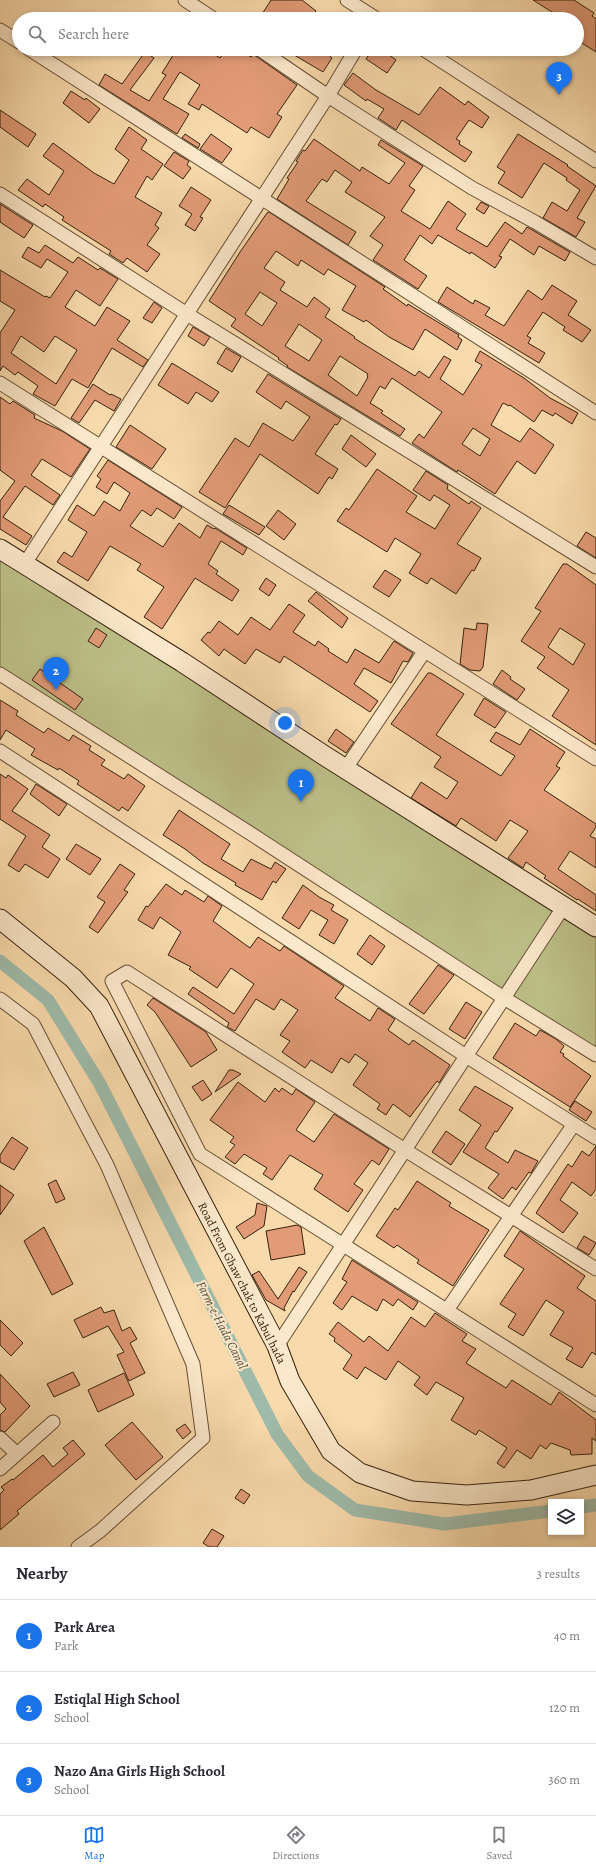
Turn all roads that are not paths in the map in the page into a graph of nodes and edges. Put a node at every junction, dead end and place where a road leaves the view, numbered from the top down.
1 (185, 0) edge
2 (347, 0) edge
3 (203, 12) edge
4 (365, 12) edge
5 (0, 30) edge
6 (12, 38) edge
7 (40, 56) edge
8 (270, 56) edge
9 (352, 56) edge
10 (434, 56) edge
11 (328, 96) junction
12 (596, 161) edge
13 (0, 194) edge
14 (262, 199) junction
15 (596, 258) edge
16 (187, 314) junction
17 (0, 383) edge
18 (596, 413) edge
19 (101, 447) junction
20 (0, 550) edge
21 (24, 565) junction
22 (596, 567) edge
23 (424, 652) junction
24 (0, 674) edge
25 (0, 751) edge
26 (596, 759) edge
27 (346, 768) junction
28 (564, 906) junction
29 (0, 919) edge
30 (596, 927) edge
31 (504, 998) junction
32 (0, 999) edge
33 (596, 1055) edge
34 (466, 1056) junction
35 (574, 1124) junction
36 (596, 1138) edge
37 (405, 1150) junction
38 (511, 1216) junction
39 (343, 1244) junction
40 (596, 1269) edge
41 (447, 1310) junction
42 (277, 1346) junction
43 (596, 1405) edge
44 (53, 1422) dead end
45 (0, 1438) edge
46 (17, 1454) junction
47 (0, 1469) edge
48 (596, 1475) edge
49 (78, 1547) edge

1 - 3 street
2 - 4 street
5 - 6 street
7 - 14 street
8 - 11 street
9 - 11 street
10 - 12 street
11 - 14 street
11 - 15 street
13 - 16 street
14 - 16 street
14 - 18 street
16 - 19 street
16 - 22 street
17 - 19 street
19 - 21 street
19 - 23 street
20 - 21 street
21 - 27 street
23 - 26 street
23 - 27 street
24 - 31 street
25 - 34 street
27 - 28 street
28 - 30 street
28 - 31 street
29 - 42 street, Road From Ghaw chak to Kabul hada
31 - 33 street
31 - 34 street
32 - 49 street
34 - 35 street
34 - 37 street
35 - 36 street
35 - 38 street
37 - 38 street
37 - 39 street
37 - 39 street
38 - 40 street
38 - 41 street
39 - 41 street
39 - 42 street
41 - 43 street
42 - 48 street, Road From Ghaw chak to Kabul hada
44 - 46 street
45 - 46 street
46 - 47 street

